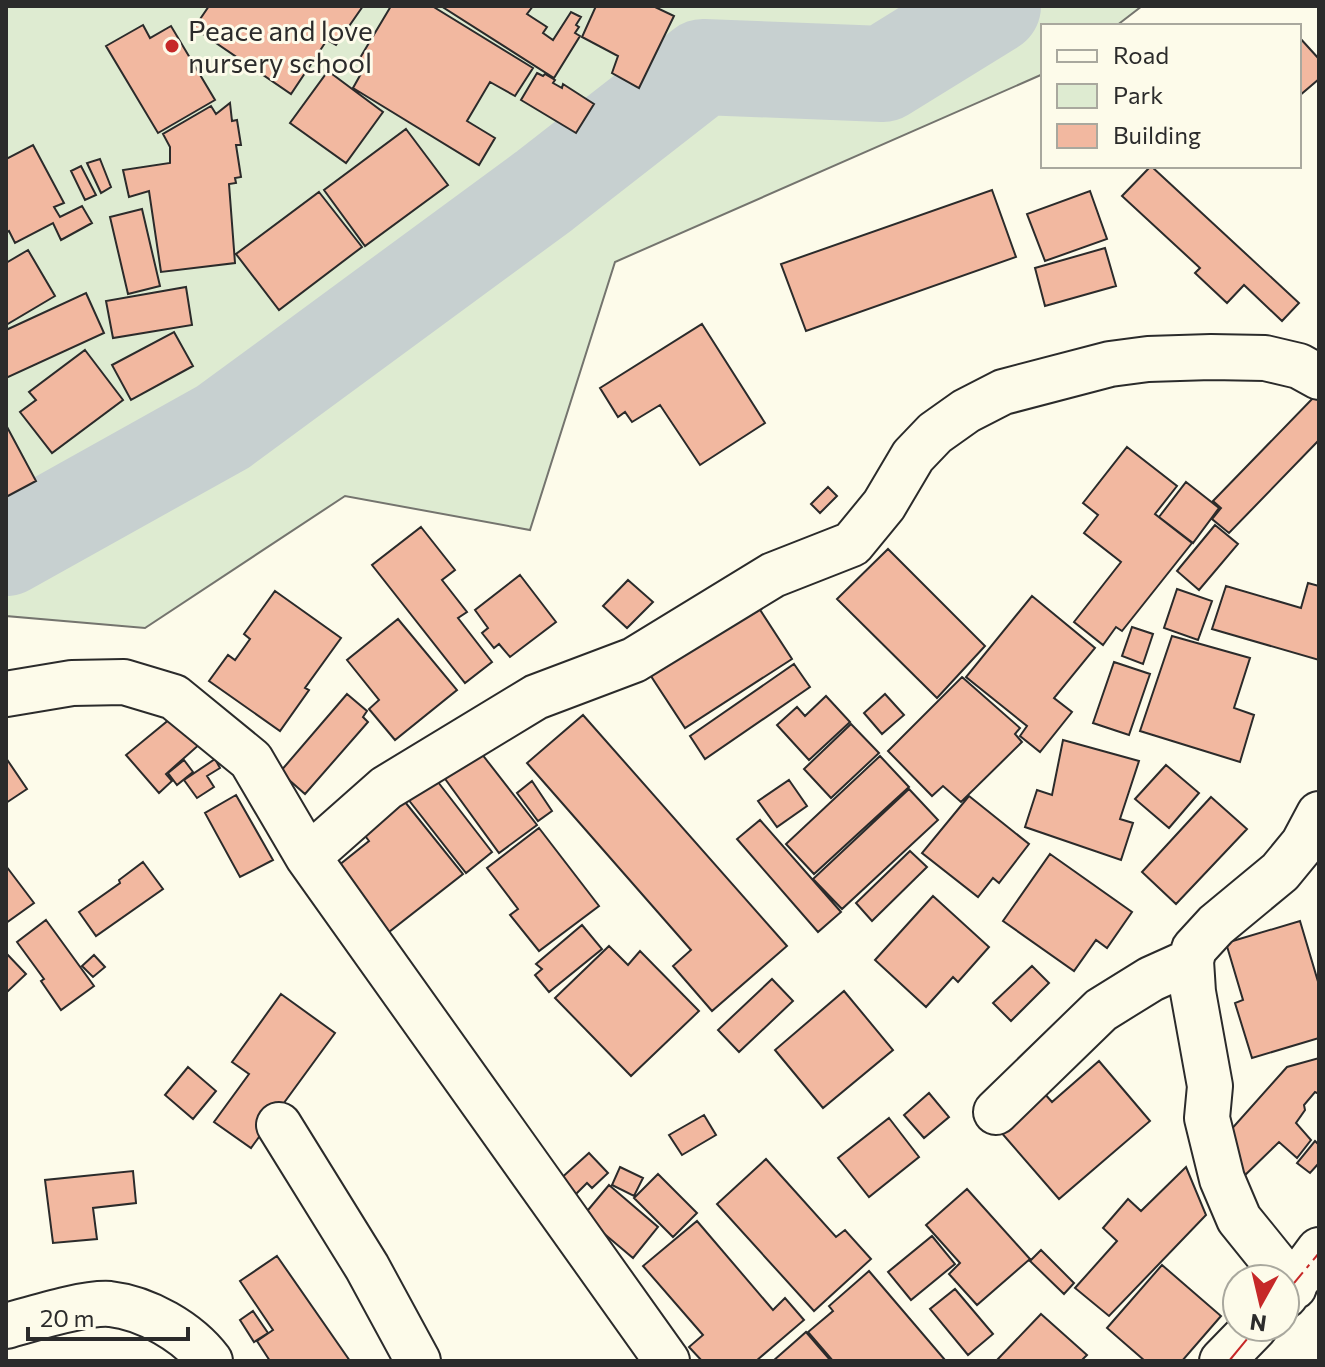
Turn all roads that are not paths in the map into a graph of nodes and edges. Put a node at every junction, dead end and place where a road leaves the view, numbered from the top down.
1 (1319, 377) edge
2 (6, 694) edge
3 (1319, 814) edge
4 (308, 857) junction
5 (1191, 961) junction
6 (996, 1112) dead end
7 (279, 1125) dead end
8 (1319, 1250) edge
9 (1270, 1263) edge
10 (1301, 1276) edge
11 (6, 1326) edge
12 (1239, 1343) edge
13 (210, 1361) edge
14 (418, 1361) edge
15 (667, 1361) edge
16 (1222, 1361) edge

1 - 4 street
2 - 4 street
3 - 5 street
4 - 15 street
5 - 6 street
5 - 9 street
7 - 14 street
8 - 10 street
11 - 13 street
12 - 16 street

